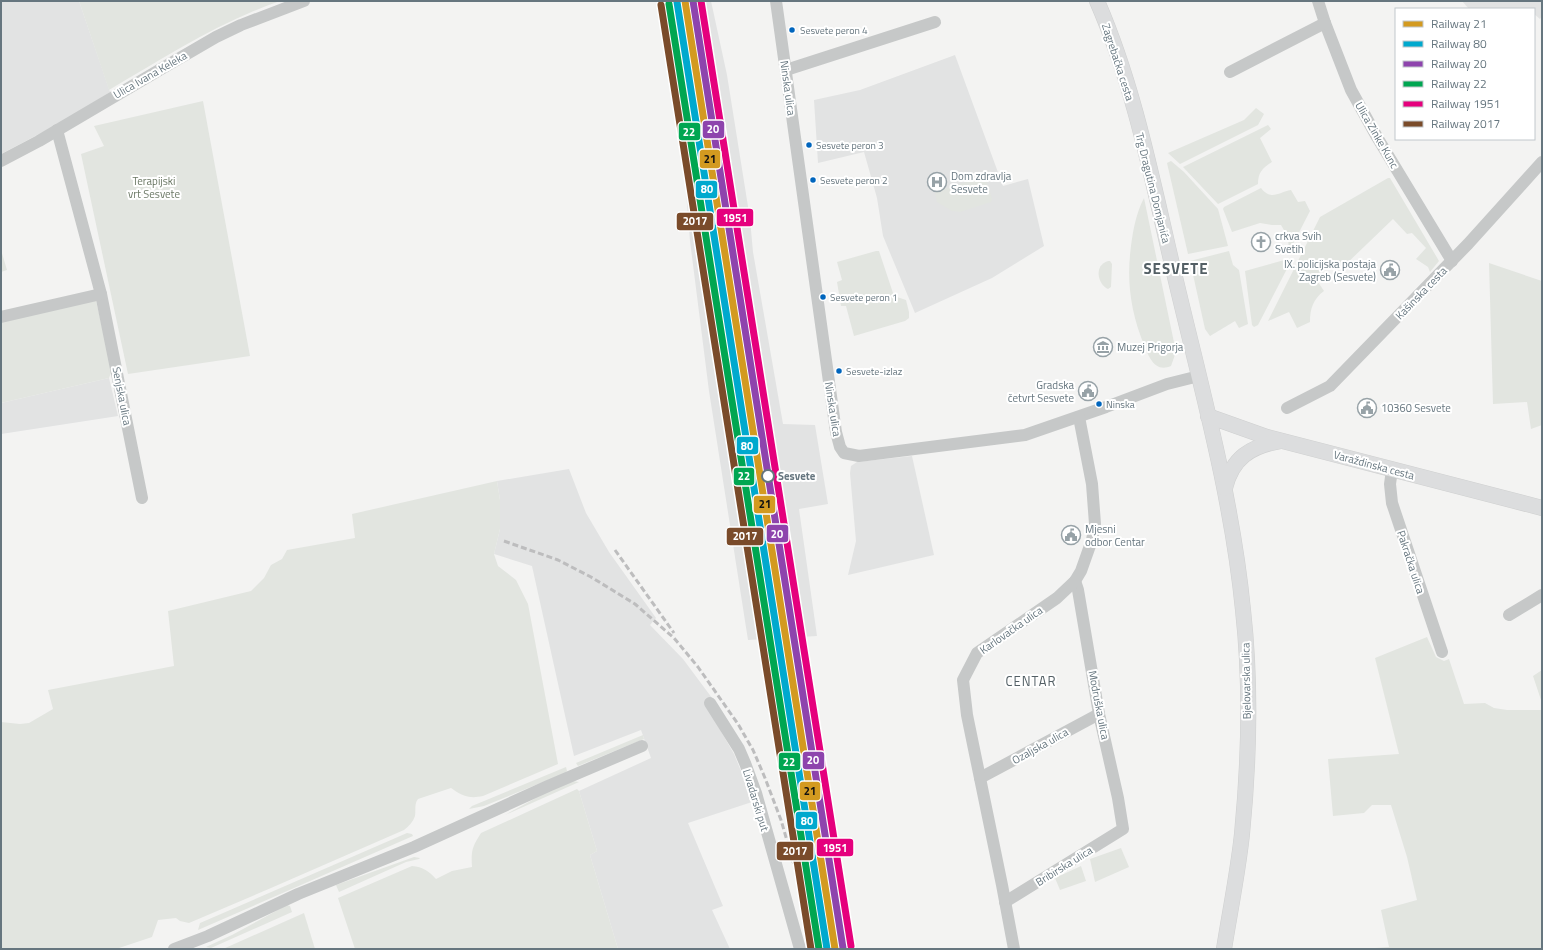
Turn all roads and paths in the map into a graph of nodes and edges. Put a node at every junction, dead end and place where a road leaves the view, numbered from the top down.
1 (304, 1) edge
2 (776, 1) edge
3 (1097, 1) edge
4 (1318, 1) edge
5 (935, 22) dead end
6 (1325, 23) junction
7 (786, 70) junction
8 (1230, 72) dead end
9 (1138, 123) joint
10 (57, 130) junction
11 (1, 161) edge
12 (1542, 162) edge
13 (1452, 260) junction
14 (101, 294) junction
15 (1, 317) edge
16 (1199, 376) junction
17 (1286, 408) dead end
18 (1208, 416) junction
19 (1079, 417) junction
20 (1283, 441) junction
21 (1392, 470) junction
22 (1225, 489) junction
23 (142, 498) dead end
24 (1542, 508) edge
25 (1075, 581) junction
26 (1542, 595) edge
27 (1509, 615) dead end
28 (1442, 652) dead end
29 (710, 703) dead end
30 (1099, 714) junction
31 (642, 746) dead end
32 (980, 778) junction
33 (1123, 829) joint
34 (1005, 902) junction
35 (174, 949) edge
36 (800, 949) edge
37 (1014, 949) edge
38 (1224, 949) edge

1 - 10 street, Ulica Ivana Keleka
2 - 7 street, Ninska ulica
3 - 9 main road, Zagrebačka cesta
4 - 6 street, Ulica Zinke Kunc
5 - 7 street
6 - 8 street
6 - 13 street, Ulica Zinke Kunc
7 - 19 street, Ninska ulica
9 - 16 main road, Trg Dragutina Domjanića
10 - 11 street, Ulica Ivana Keleka
10 - 14 street, Senjska ulica
12 - 13 street, Kašinska cesta
13 - 17 street, Kašinska cesta
14 - 15 street
14 - 23 street, Senjska ulica
16 - 18 main road, Trg Dragutina Domjanića
16 - 19 street, Ninska ulica
18 - 20 main road, Varaždinska cesta
18 - 22 main road, Bjelovarska ulica
19 - 25 street, Karlovačka ulica
20 - 21 main road, Varaždinska cesta
20 - 22 main road
21 - 24 main road, Varaždinska cesta
21 - 28 street, Pakračka ulica
22 - 38 main road, Bjelovarska ulica
25 - 30 street, Modruška ulica
25 - 32 street, Karlovačka ulica
26 - 27 street
29 - 36 street, Livadarski put
30 - 32 street, Ozaljska ulica
30 - 33 street, Modruška ulica
31 - 35 street
32 - 34 street, Karlovačka ulica
33 - 34 street, Bribirska ulica
34 - 37 street, Karlovačka ulica

